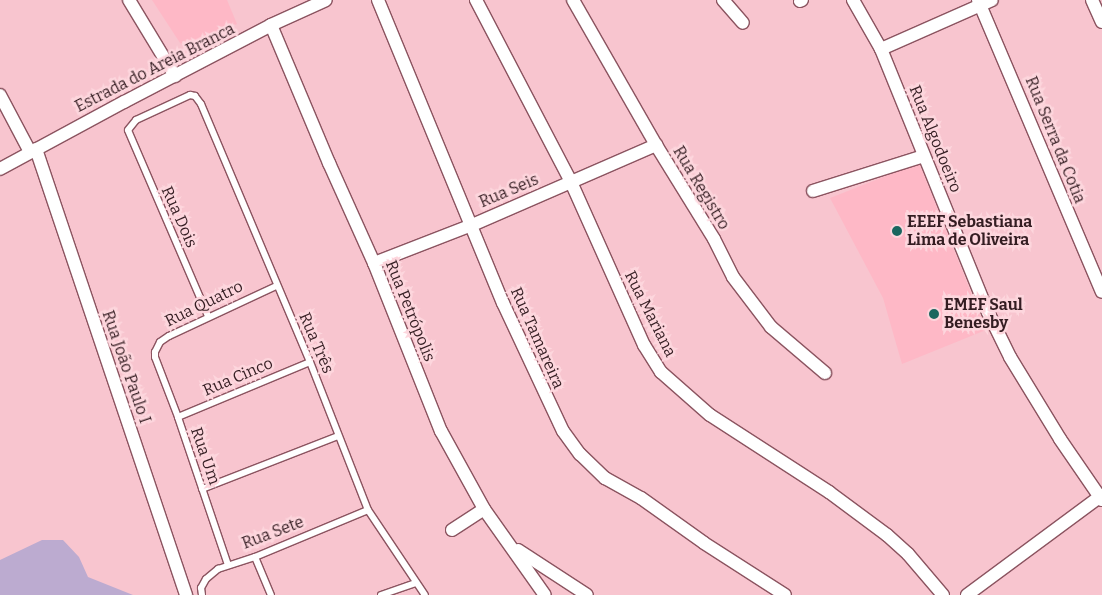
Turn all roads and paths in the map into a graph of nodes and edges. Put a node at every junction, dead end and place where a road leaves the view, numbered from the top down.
1 (129, 0) edge
2 (326, 0) edge
3 (378, 0) edge
4 (476, 0) edge
5 (573, 0) edge
6 (723, 0) edge
7 (853, 0) edge
8 (1092, 0) edge
9 (984, 2) edge
10 (1102, 22) edge
11 (743, 24) dead end
12 (271, 25) junction
13 (881, 49) junction
14 (175, 76) junction
15 (0, 96) edge
16 (193, 96) joint
17 (656, 145) junction
18 (33, 151) junction
19 (924, 156) junction
20 (0, 169) edge
21 (571, 182) junction
22 (813, 191) dead end
23 (472, 225) junction
24 (374, 262) junction
25 (276, 286) junction
26 (1102, 292) edge
27 (208, 316) junction
28 (155, 357) joint
29 (310, 362) junction
30 (825, 373) dead end
31 (178, 417) junction
32 (338, 436) junction
33 (202, 489) junction
34 (1101, 497) edge
35 (484, 509) junction
36 (368, 510) junction
37 (452, 530) dead end
38 (509, 544) junction
39 (255, 556) junction
40 (228, 565) junction
41 (416, 583) junction
42 (202, 594) edge
43 (186, 595) edge
44 (271, 595) edge
45 (382, 595) edge
46 (425, 595) edge
47 (546, 595) edge
48 (587, 595) edge
49 (786, 595) edge
50 (943, 595) edge
51 (967, 595) edge

1 - 14 street
2 - 12 street, Estrada do Areia Branca
3 - 23 street, Rua Tamareira
4 - 21 street, Rua Mariana
5 - 17 street, Rua Registro
6 - 11 street
7 - 13 street, Rua Algodoeiro
8 - 10 street
9 - 13 street
9 - 26 street, Rua Serra da Cotia
12 - 14 street, Estrada do Areia Branca
12 - 24 street, Rua Petrópolis
13 - 19 street, Rua Algodoeiro
14 - 18 street, Estrada do Areia Branca
15 - 18 street, Rua João Paulo I
16 - 25 lane, Rua Três
16 - 27 lane, Rua Dois
17 - 21 street, Rua Seis
17 - 30 street, Rua Registro
18 - 20 street, Estrada do Areia Branca
18 - 43 street, Rua João Paulo I
19 - 22 street
19 - 34 street, Rua Algodoeiro
21 - 23 street, Rua Seis
21 - 50 street, Rua Mariana
23 - 24 street, Rua Seis
23 - 49 street, Rua Tamareira
24 - 35 street, Rua Petrópolis
25 - 27 lane, Rua Quatro
25 - 29 lane, Rua Três
27 - 28 lane, Rua Quatro
28 - 31 lane, Rua Um
29 - 31 lane, Rua Cinco
29 - 32 lane, Rua Três
31 - 33 lane, Rua Um
32 - 33 lane
32 - 36 lane, Rua Três
33 - 40 lane, Rua Um
34 - 51 street
35 - 37 street
35 - 38 street, Rua Petrópolis
36 - 39 lane, Rua Sete
36 - 41 lane, Rua Três
38 - 47 street, Rua Petrópolis
38 - 48 street
39 - 40 lane, Rua Sete
39 - 44 lane
40 - 42 lane, Rua Sete
41 - 45 lane
41 - 46 lane, Rua Três

